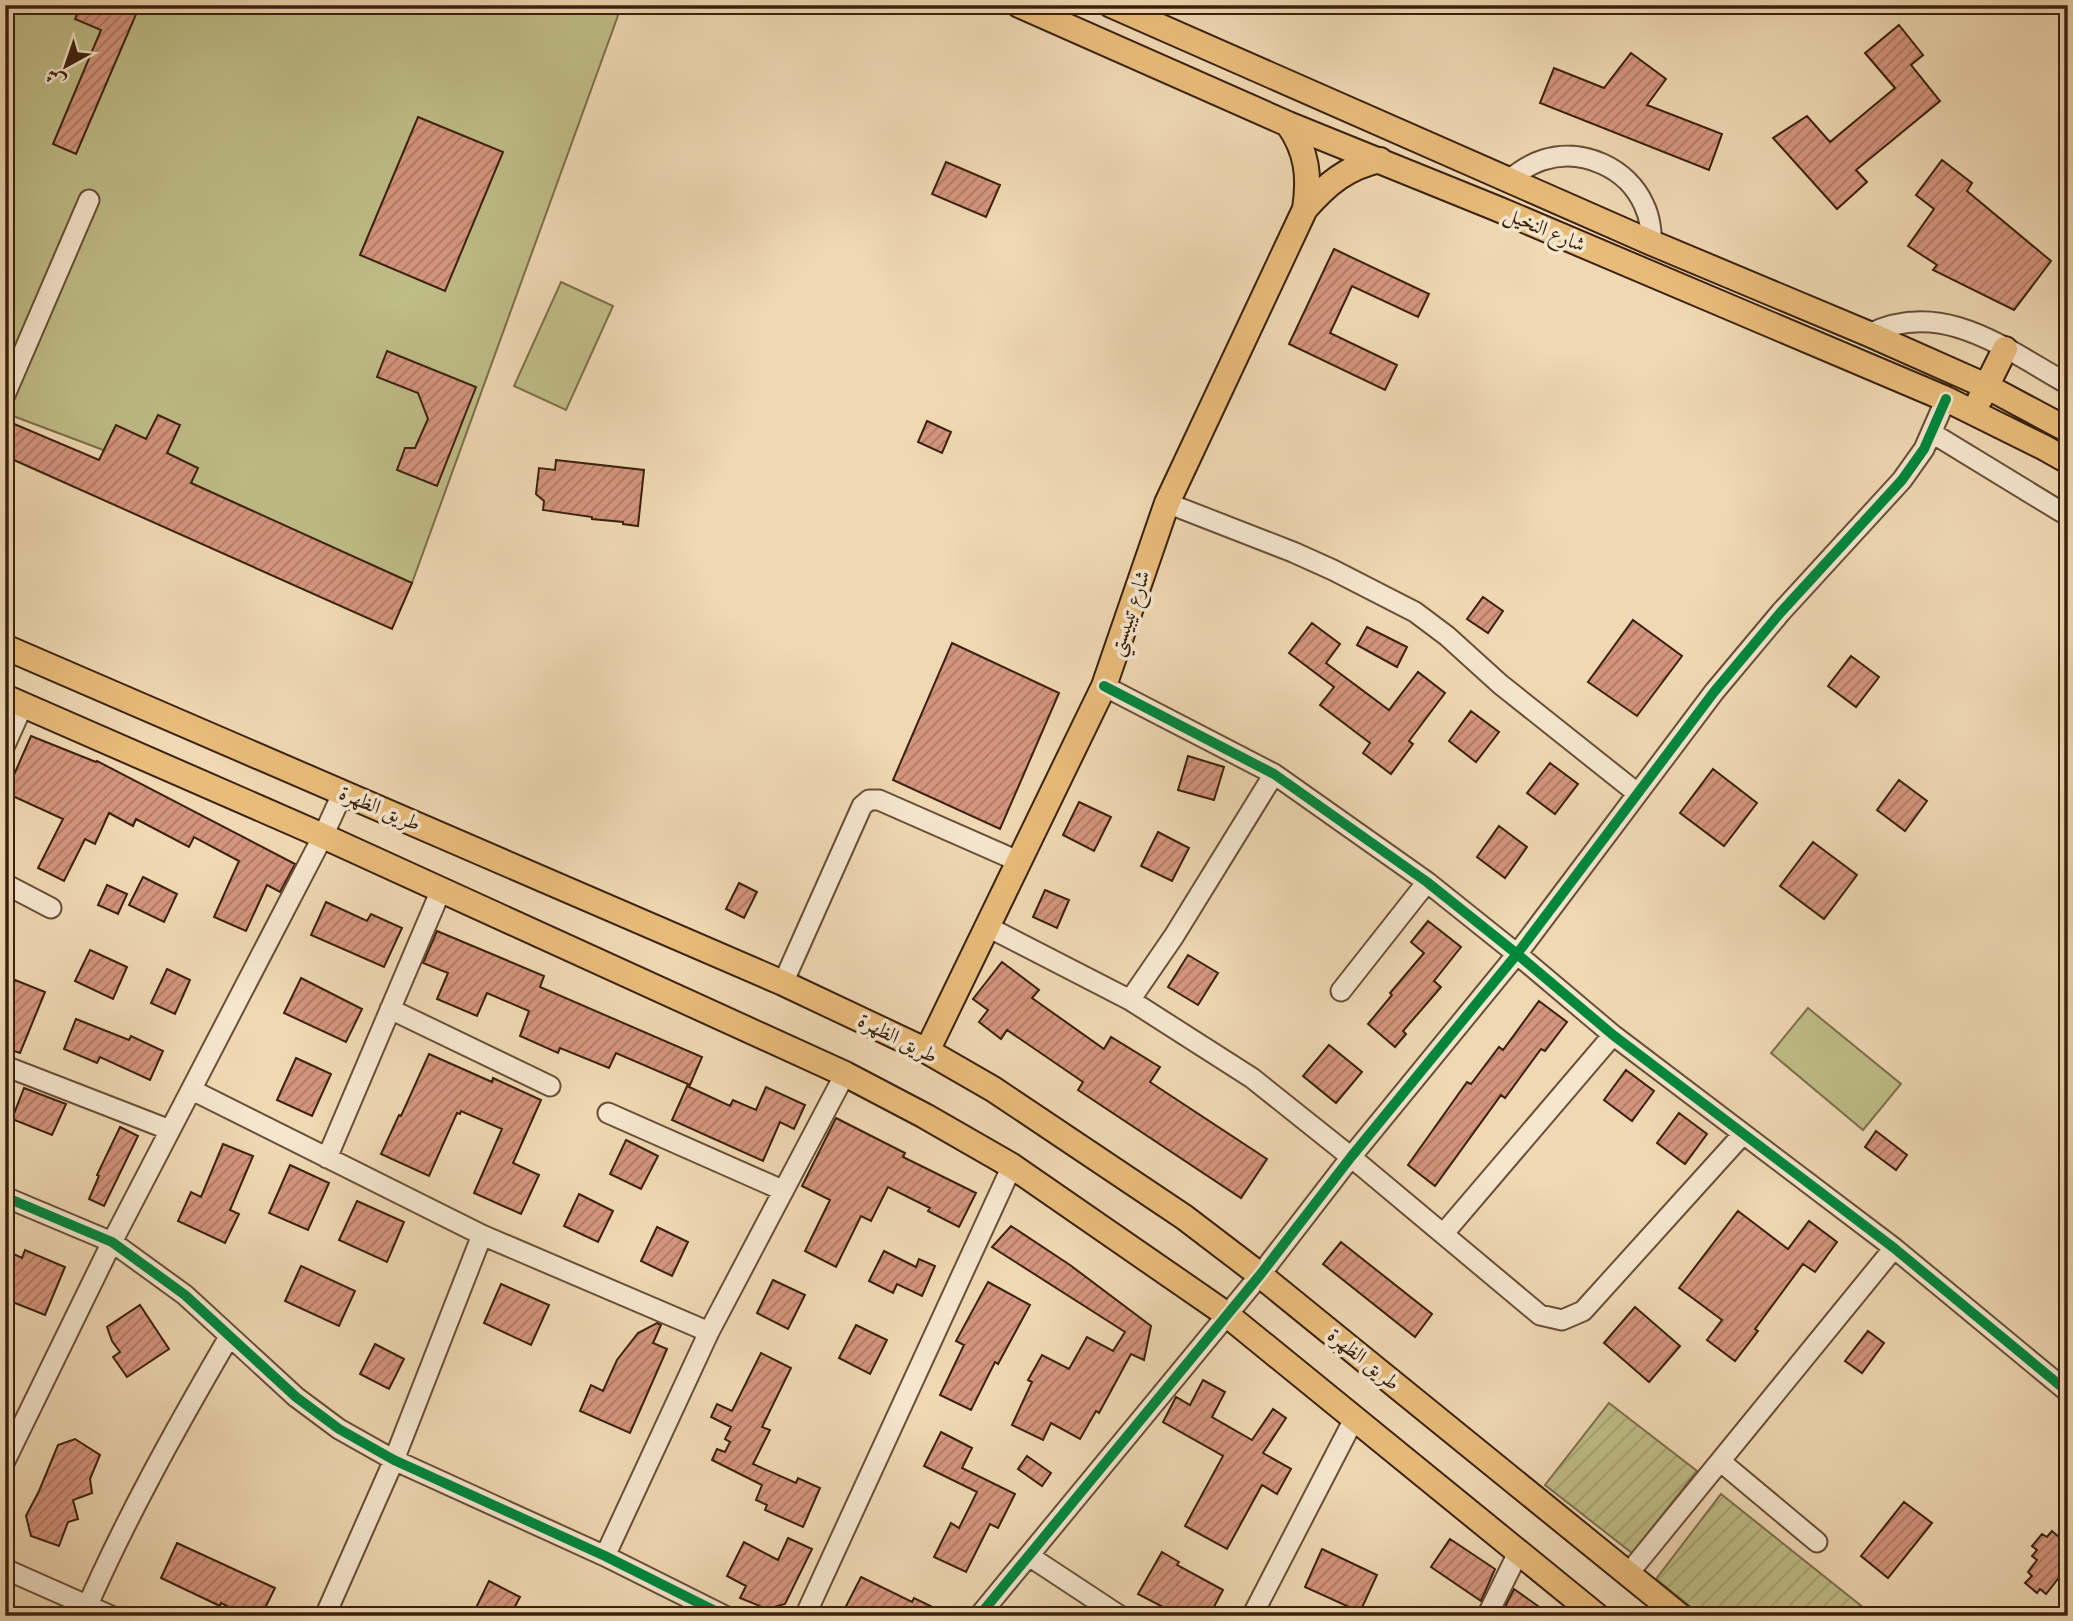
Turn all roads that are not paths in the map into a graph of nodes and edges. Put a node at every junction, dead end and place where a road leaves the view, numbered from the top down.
1 (1019, 5) edge
2 (1111, 5) edge
3 (1288, 124) junction
4 (1380, 160) junction
5 (1510, 179) junction
6 (89, 200) dead end
7 (1305, 209) junction
8 (1498, 209) junction
9 (1652, 243) junction
10 (1869, 334) junction
11 (2005, 349) junction
12 (2068, 384) edge
13 (1986, 386) junction
14 (5, 395) edge
15 (1947, 399) junction
16 (1973, 412) junction
17 (2068, 430) edge
18 (1932, 433) junction
19 (2068, 461) edge
20 (1167, 503) junction
21 (2068, 516) edge
22 (5, 647) edge
23 (1104, 686) junction
24 (14, 701) edge
25 (5, 745) edge
26 (1274, 774) junction
27 (343, 792) junction
28 (1637, 793) junction
29 (323, 836) junction
30 (1020, 862) junction
31 (1427, 882) junction
32 (5, 884) edge
33 (442, 890) junction
34 (51, 908) dead end
35 (988, 927) junction
36 (1517, 954) junction
37 (783, 983) junction
38 (1341, 991) dead end
39 (1130, 1000) junction
40 (390, 1009) junction
41 (1613, 1035) junction
42 (928, 1052) junction
43 (5, 1066) edge
44 (845, 1073) junction
45 (550, 1086) dead end
46 (192, 1090) junction
47 (608, 1113) dead end
48 (170, 1130) junction
49 (1743, 1134) junction
50 (1351, 1157) junction
51 (327, 1158) junction
52 (1012, 1166) junction
53 (782, 1191) junction
54 (5, 1197) edge
55 (1444, 1233) junction
56 (482, 1235) junction
57 (112, 1242) junction
58 (1894, 1248) junction
59 (1260, 1275) junction
60 (1226, 1314) junction
61 (709, 1332) junction
62 (229, 1337) junction
63 (2068, 1392) edge
64 (1354, 1419) junction
65 (11, 1432) edge
66 (394, 1460) junction
67 (5, 1461) edge
68 (1720, 1461) junction
69 (1817, 1542) dead end
70 (1518, 1553) junction
71 (605, 1556) junction
72 (1029, 1556) junction
73 (5, 1569) edge
74 (1628, 1574) junction
75 (85, 1610) edge
76 (111, 1616) edge
77 (325, 1616) edge
78 (725, 1616) edge
79 (805, 1616) edge
80 (979, 1616) edge
81 (1120, 1616) edge
82 (1252, 1616) edge
83 (1487, 1616) edge
84 (1597, 1616) edge
85 (1680, 1616) edge

1 - 3 main road, شارع النخيل
2 - 5 main road, شارع النخيل
3 - 4 main road, شارع النخيل
3 - 7 main road
4 - 7 main road
4 - 8 main road, شارع النخيل
5 - 8 main road
5 - 9 main road, شارع النخيل
5 - 9 street
6 - 14 street
7 - 20 main road, شارع تيبيستي
8 - 15 main road, شارع النخيل
9 - 10 main road, شارع النخيل
10 - 11 street
10 - 13 main road, شارع النخيل
11 - 12 street
11 - 13 main road
13 - 16 main road
13 - 17 main road, شارع النخيل
15 - 16 main road, شارع النخيل
15 - 18 street
16 - 19 main road, شارع النخيل
18 - 21 street
18 - 28 street
20 - 23 main road, شارع تيبيستي
20 - 28 street
22 - 27 main road, طريق الظهرة
23 - 26 street
23 - 30 main road, شارع تيبيستي
24 - 25 street
24 - 29 main road
26 - 31 street
26 - 39 street
27 - 29 street
27 - 37 main road, طريق الظهرة
28 - 36 street
29 - 33 main road
29 - 46 street
30 - 35 main road, شارع تيبيستي
30 - 37 street
31 - 36 street
31 - 38 street
32 - 34 street
33 - 40 street
33 - 44 main road
35 - 39 street
35 - 42 main road, شارع تيبيستي
36 - 41 street
36 - 50 street
37 - 42 main road, طريق الظهرة
39 - 50 street
40 - 45 street
40 - 51 street
41 - 49 street
41 - 55 street
42 - 59 main road, طريق الظهرة
43 - 48 street
44 - 52 main road
44 - 53 street
46 - 48 street
46 - 51 street
47 - 53 street
48 - 57 street
49 - 55 street
49 - 58 street
50 - 55 street
50 - 59 street
51 - 56 street
52 - 60 main road
52 - 79 street
53 - 61 street
54 - 57 street
56 - 61 street
56 - 66 street
57 - 62 street
57 - 65 street
58 - 63 street
58 - 68 street
59 - 60 street
59 - 74 main road, طريق الظهرة
60 - 64 main road
60 - 72 street
61 - 71 street
62 - 66 street
62 - 75 street
64 - 70 main road
64 - 82 street
65 - 67 street
66 - 71 street
66 - 77 street
68 - 69 street
68 - 74 street
70 - 83 street
70 - 84 main road
71 - 78 street
72 - 80 street
72 - 81 street
73 - 75 street
74 - 85 main road, طريق الظهرة
75 - 76 street

